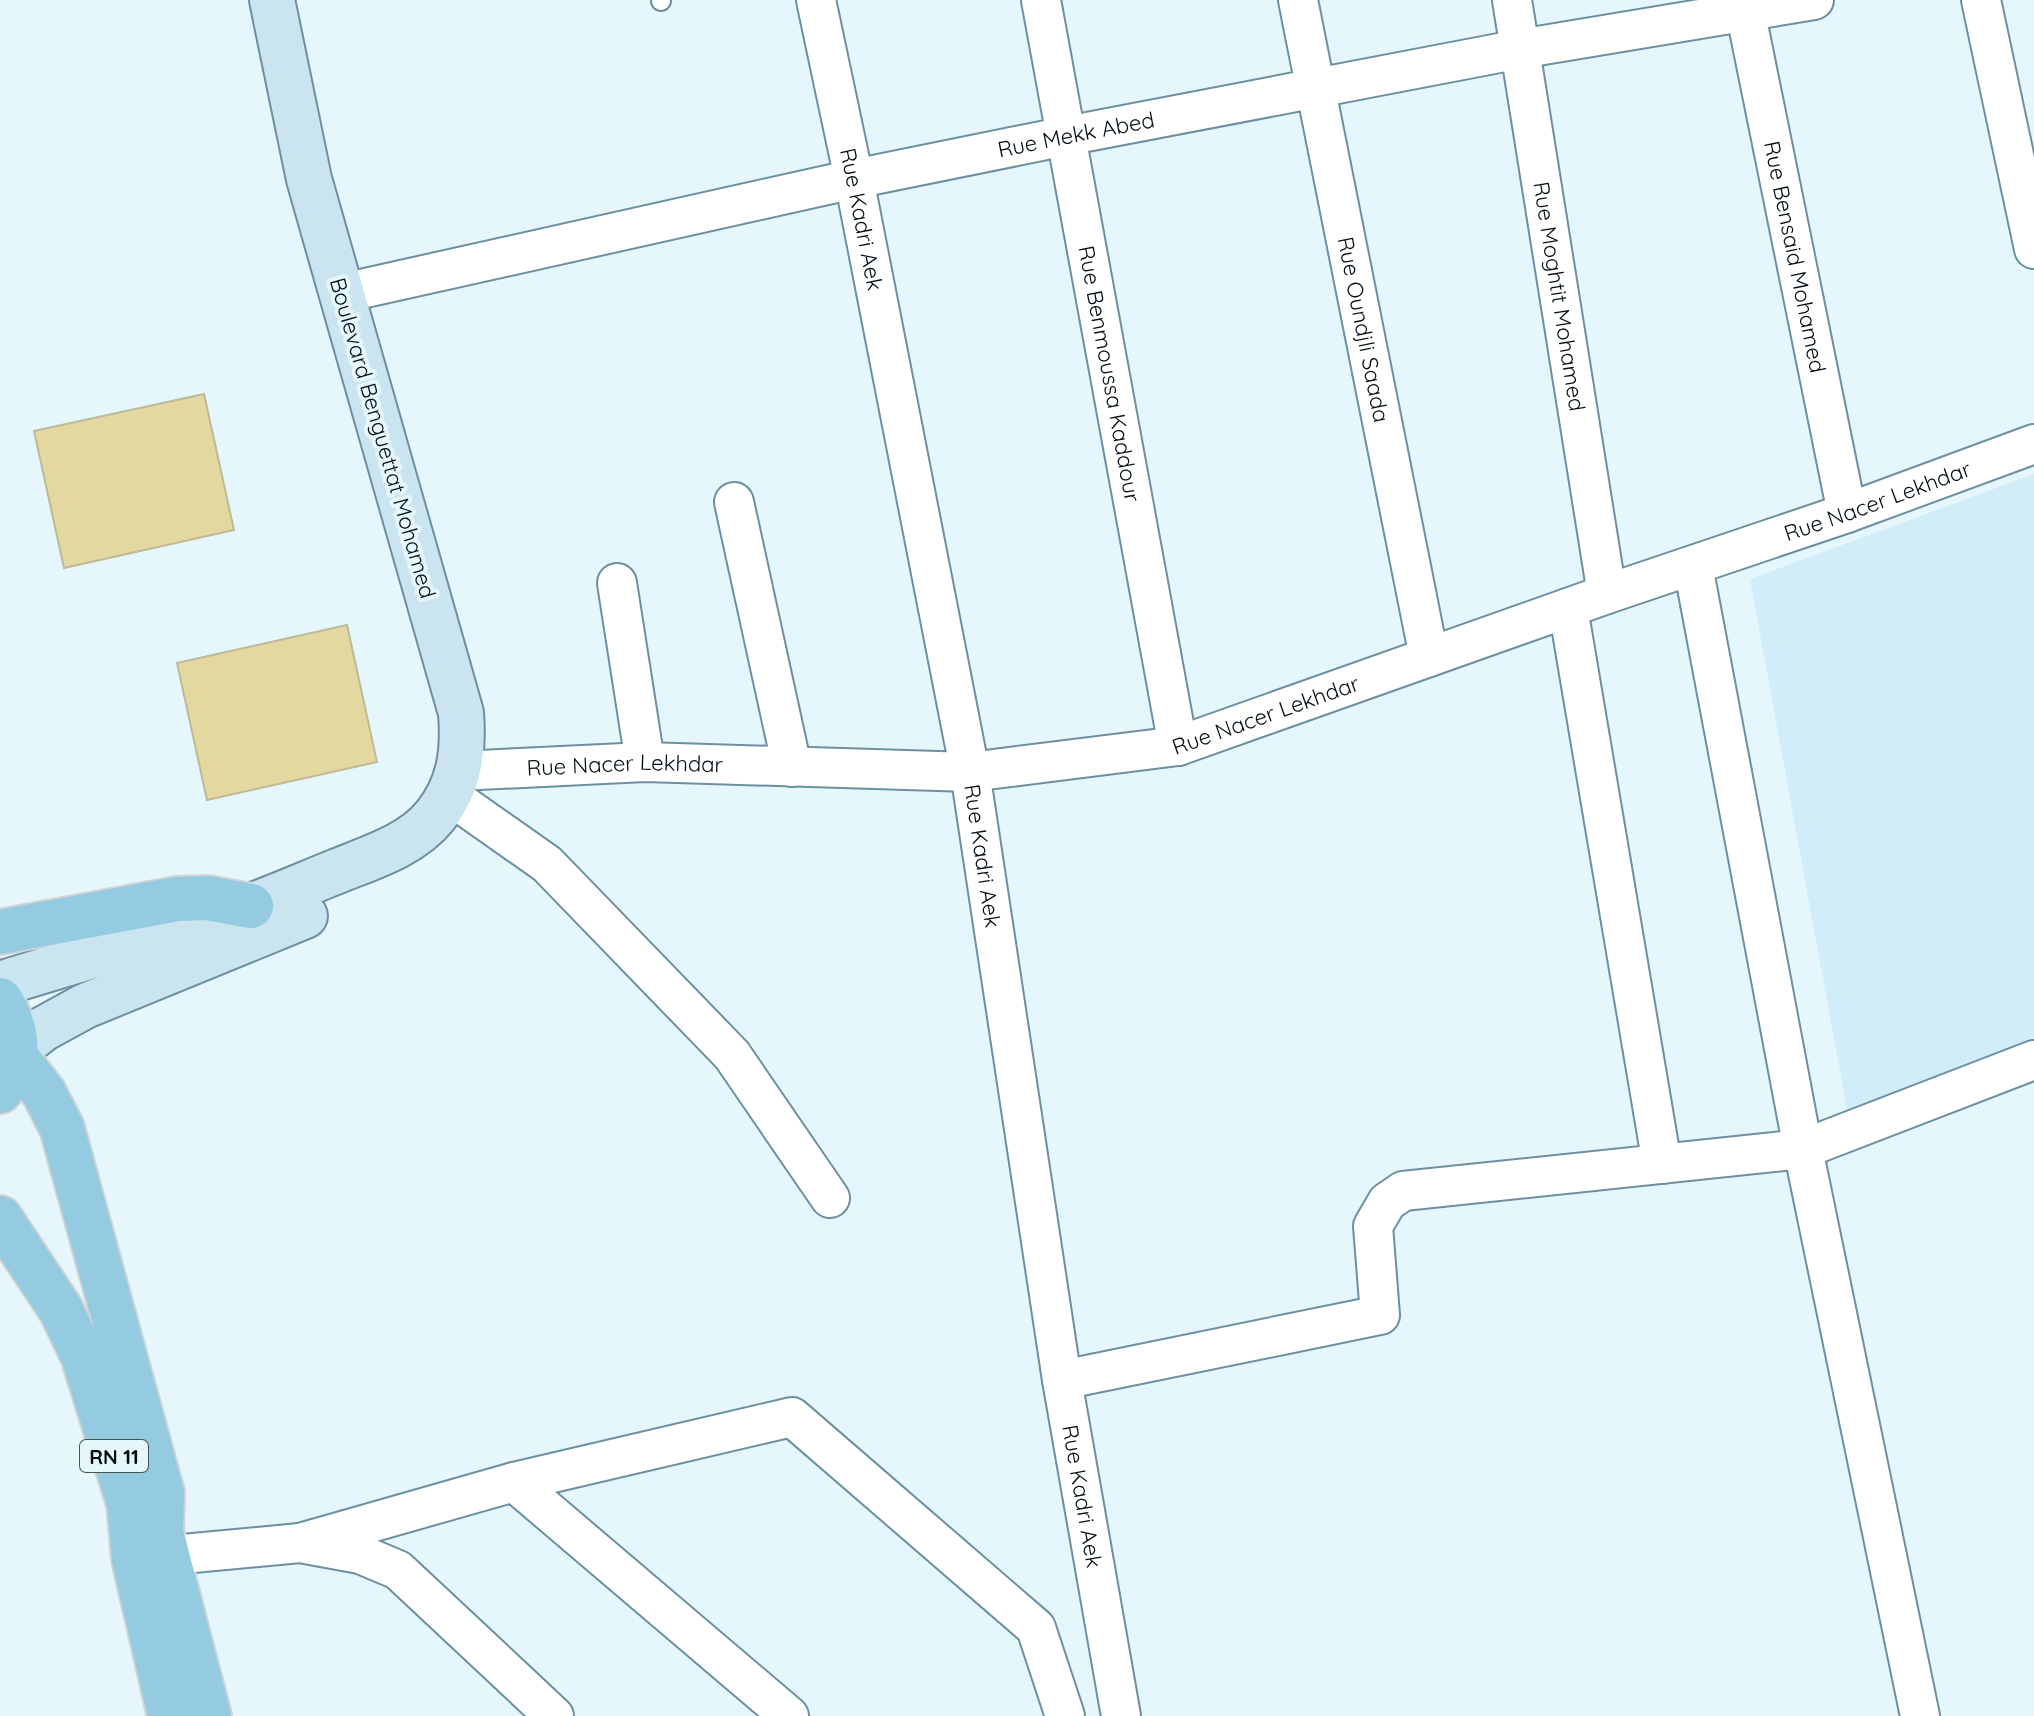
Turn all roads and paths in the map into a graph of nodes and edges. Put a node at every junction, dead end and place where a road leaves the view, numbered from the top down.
1 (272, 0) edge
2 (816, 0) edge
3 (1041, 0) edge
4 (1298, 0) edge
5 (1512, 0) edge
6 (1814, 0) edge
7 (1981, 0) edge
8 (1744, 7) edge
9 (1520, 49) junction
10 (1315, 87) junction
11 (1066, 136) junction
12 (854, 179) junction
13 (2034, 249) edge
14 (343, 293) junction
15 (2034, 444) edge
16 (734, 502) dead end
17 (1847, 513) junction
18 (1693, 566) junction
19 (617, 583) dead end
20 (1607, 594) junction
21 (1568, 608) junction
22 (1429, 657) junction
23 (1178, 746) junction
24 (645, 762) junction
25 (792, 767) junction
26 (970, 772) junction
27 (454, 783) junction
28 (389, 850) junction
29 (251, 906) junction
30 (0, 932) edge
31 (0, 984) edge
32 (0, 1000) edge
33 (2034, 1060) edge
34 (11, 1066) edge
35 (1803, 1149) junction
36 (1662, 1164) junction
37 (830, 1198) dead end
38 (0, 1218) edge
39 (1062, 1380) junction
40 (514, 1482) junction
41 (300, 1543) junction
42 (151, 1557) junction
43 (170, 1716) edge
44 (209, 1716) edge
45 (554, 1716) edge
46 (789, 1716) edge
47 (1065, 1716) edge
48 (1121, 1716) edge
49 (1920, 1716) edge

1 - 14 main road, Boulevard Benguettat Mohamed
2 - 12 street, Rue Kadri Aek
3 - 11 street, Rue Benmoussa Kaddour
4 - 10 street, Rue Oundjli Saada
5 - 9 street, Rue Moghtit Mohamed
6 - 8 street, Rue Mekk Abed
7 - 13 street
8 - 9 street, Rue Mekk Abed
8 - 17 street, Rue Bensaid Mohamed
9 - 10 street, Rue Mekk Abed
9 - 20 street, Rue Moghtit Mohamed
10 - 11 street, Rue Mekk Abed
10 - 22 street, Rue Oundjli Saada
11 - 12 street, Rue Mekk Abed
11 - 23 street, Rue Benmoussa Kaddour
12 - 14 street, Rue Mekk Abed
12 - 26 street, Rue Kadri Aek
14 - 27 main road, Boulevard Benguettat Mohamed
15 - 17 street, Rue Nacer Lekhdar
16 - 25 street
17 - 18 street, Rue Nacer Lekhdar
18 - 20 street, Rue Nacer Lekhdar
18 - 35 street
19 - 24 street
20 - 21 street, Rue Nacer Lekhdar
21 - 22 street, Rue Nacer Lekhdar
21 - 36 street
22 - 23 street, Rue Nacer Lekhdar
23 - 26 street, Rue Nacer Lekhdar
24 - 25 street, Rue Nacer Lekhdar
24 - 27 street, Rue Nacer Lekhdar
25 - 26 street, Rue Nacer Lekhdar
26 - 39 street, Rue Kadri Aek
27 - 28 main road
27 - 37 street
28 - 29 main road
28 - 34 main road
29 - 30 main road
29 - 31 main road
32 - 34 main road
33 - 35 street
34 - 42 main road, RN 11
35 - 36 street
35 - 49 street
36 - 39 street
38 - 42 main road, RN 11
39 - 48 street, Rue Kadri Aek
40 - 41 street
40 - 46 street
40 - 47 street
41 - 42 street
41 - 45 street
42 - 43 main road, RN 11
42 - 44 main road, RN 11

